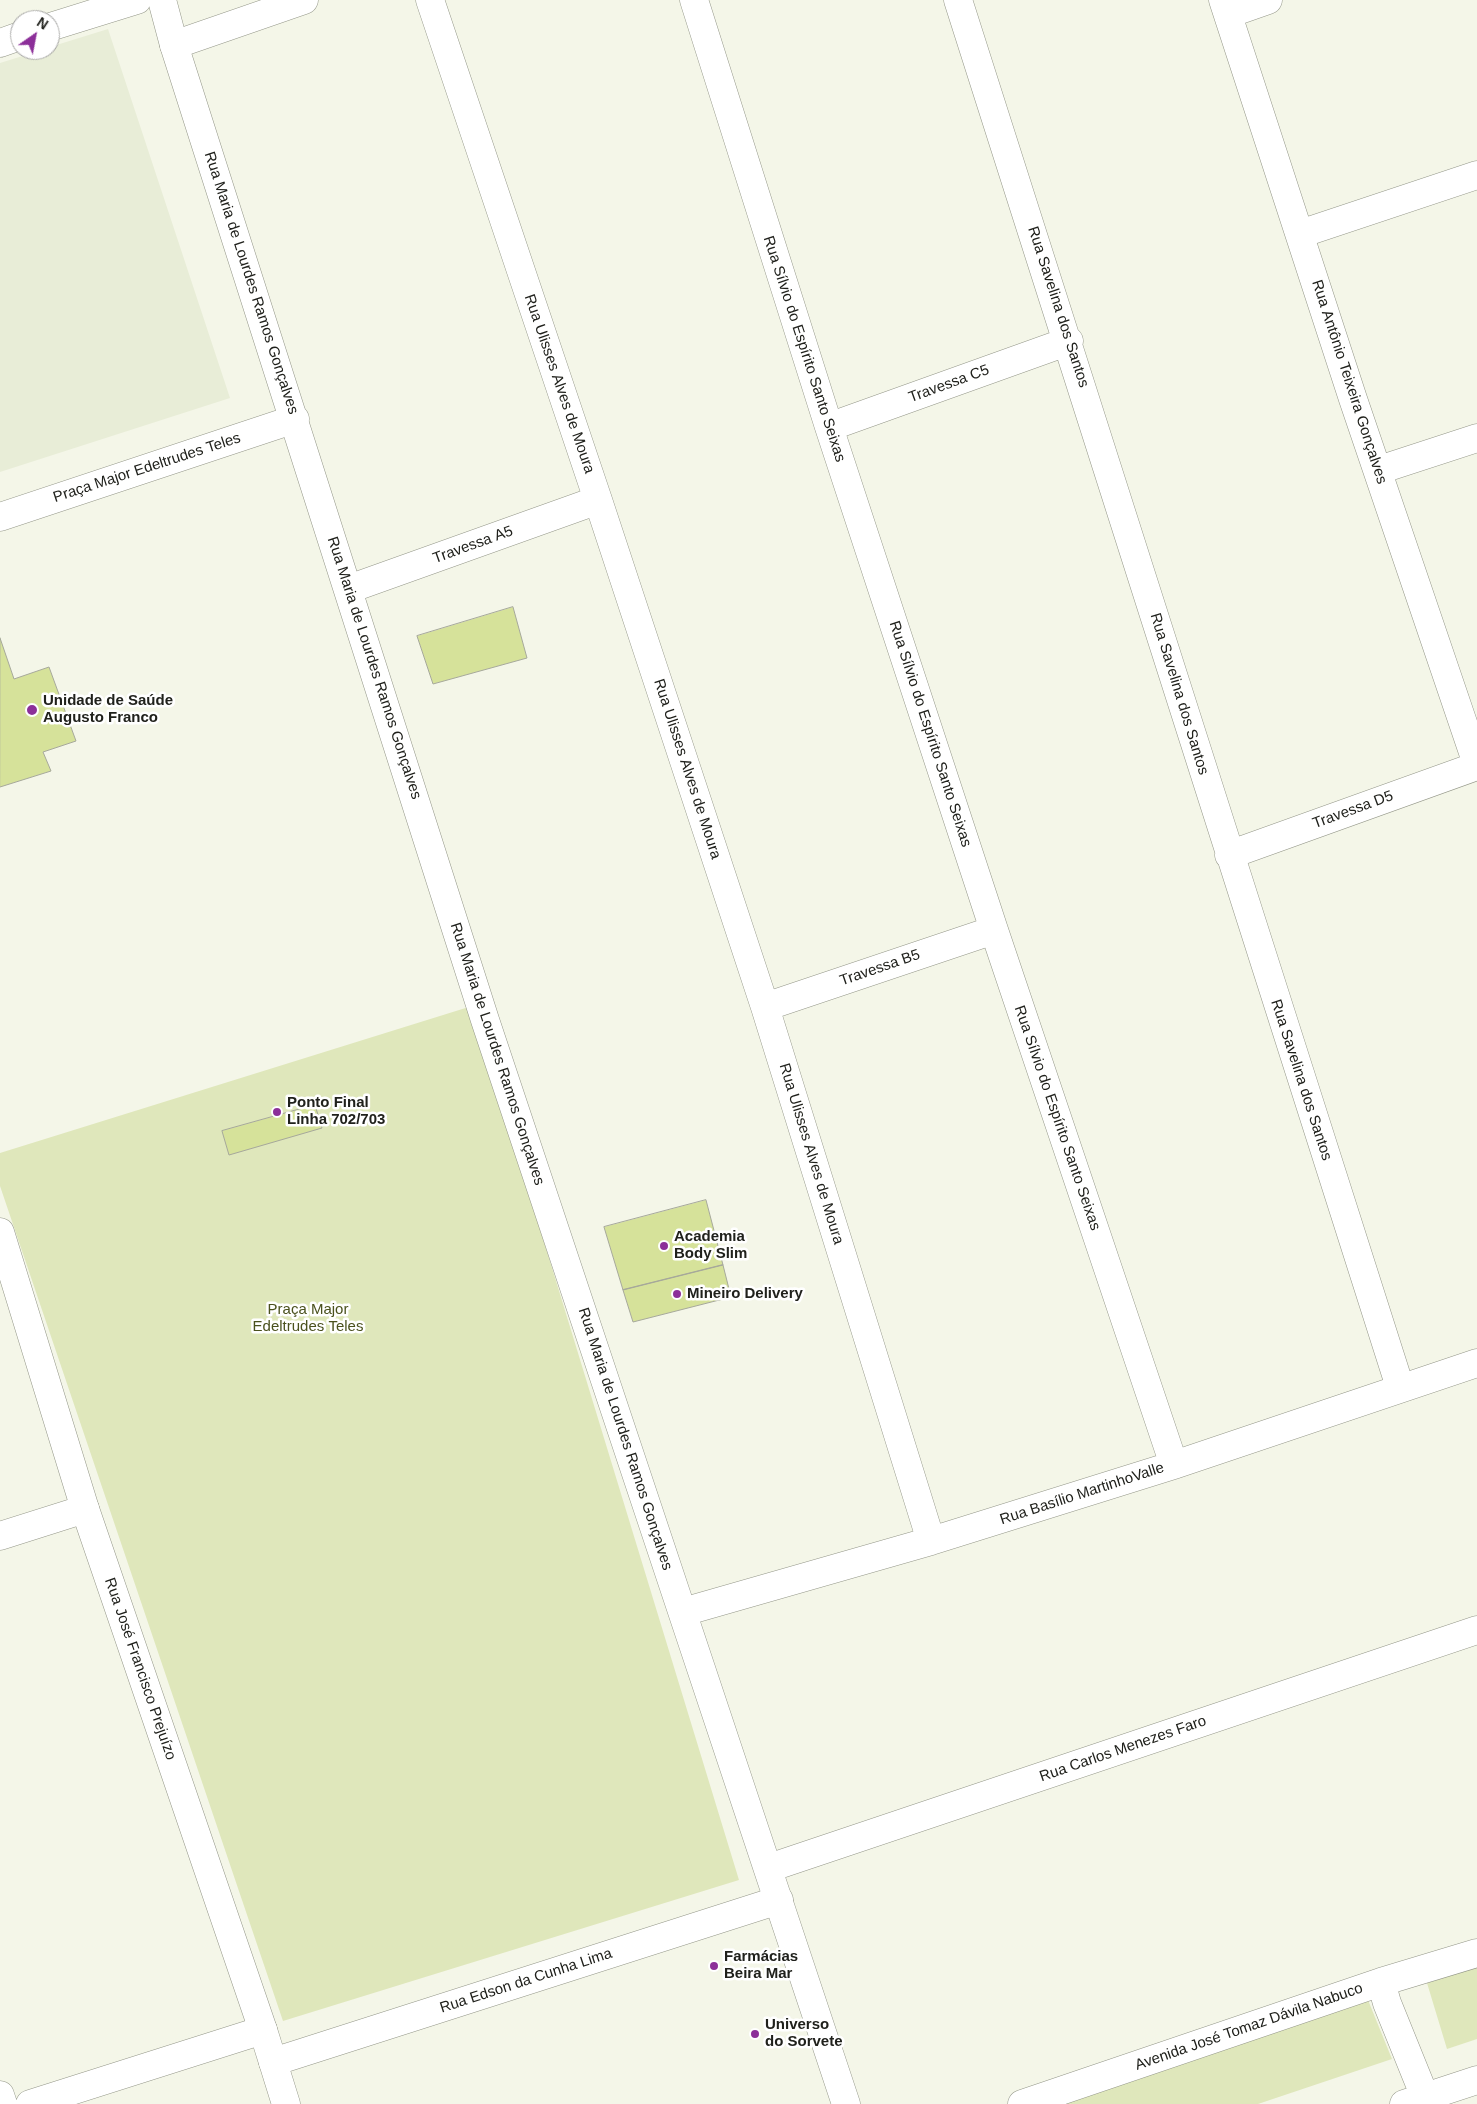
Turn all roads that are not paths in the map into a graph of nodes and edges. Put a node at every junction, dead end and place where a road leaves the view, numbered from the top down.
1 (137, 0) edge
2 (162, 0) edge
3 (304, 0) edge
4 (430, 0) edge
5 (694, 0) edge
6 (958, 0) edge
7 (1268, 0) edge
8 (1226, 7) edge
9 (60, 24) edge
10 (174, 45) junction
11 (1477, 175) edge
12 (1300, 234) junction
13 (1069, 341) junction
14 (295, 418) junction
15 (828, 427) junction
16 (1477, 438) edge
17 (1379, 470) junction
18 (598, 500) junction
19 (0, 517) edge
20 (349, 589) junction
21 (1467, 701) edge
22 (1477, 765) edge
23 (1229, 854) junction
24 (994, 930) junction
25 (765, 1007) junction
26 (0, 1232) edge
27 (1477, 1363) edge
28 (1400, 1388) junction
29 (1174, 1465) junction
30 (85, 1509) junction
31 (0, 1536) edge
32 (931, 1541) junction
33 (683, 1612) junction
34 (1477, 1630) edge
35 (769, 1868) junction
36 (779, 1900) junction
37 (1477, 1953) edge
38 (1381, 1982) junction
39 (263, 2030) junction
40 (273, 2062) junction
41 (1477, 2080) edge
42 (0, 2095) edge
43 (1415, 2100) edge
44 (3, 2104) edge
45 (30, 2104) edge
46 (286, 2104) edge
47 (846, 2104) edge
48 (1022, 2104) edge

1 - 9 street
2 - 10 street, Rua Maria de Lourdes Ramos Gonçalves
3 - 10 street
4 - 18 street, Rua Ulisses Alves de Moura
5 - 15 street, Rua Sílvio do Espírito Santo Seixas
6 - 13 street, Rua Savelina dos Santos
7 - 8 street
8 - 12 street, Rua Antônio Teixeira Gonçalves
10 - 14 street, Rua Maria de Lourdes Ramos Gonçalves
11 - 12 street
12 - 17 street, Rua Antônio Teixeira Gonçalves
13 - 15 street, Travessa C5
13 - 23 street, Rua Savelina dos Santos
14 - 19 street, Praça Major Edeltrudes Teles
14 - 20 street, Rua Maria de Lourdes Ramos Gonçalves
15 - 24 street, Rua Sílvio do Espírito Santo Seixas
16 - 17 street
17 - 21 street, Rua Antônio Teixeira Gonçalves
18 - 20 street, Travessa A5
18 - 25 street, Rua Ulisses Alves de Moura
20 - 33 street, Rua Maria de Lourdes Ramos Gonçalves
21 - 22 street, Rua Antônio Teixeira Gonçalves
22 - 23 street, Travessa D5
23 - 28 street, Rua Savelina dos Santos
24 - 25 street, Travessa B5
24 - 29 street, Rua Sílvio do Espírito Santo Seixas
25 - 32 street, Rua Ulisses Alves de Moura
26 - 30 street, Rua José Francisco Prejuízo
27 - 28 street, Rua Basílio MartinhoValle
28 - 29 street, Rua Basílio MartinhoValle
29 - 32 street, Rua Basílio MartinhoValle
30 - 31 street
30 - 39 street, Rua José Francisco Prejuízo
32 - 33 street, Rua Basílio MartinhoValle
33 - 35 street, Rua Maria de Lourdes Ramos Gonçalves
34 - 35 street, Rua Carlos Menezes Faro
35 - 36 street, Rua Maria de Lourdes Ramos Gonçalves
36 - 40 street, Rua Edson da Cunha Lima
36 - 47 street, Rua Maria de Lourdes Ramos Gonçalves
37 - 38 street, Avenida José Tomaz Dávila Nabuco
38 - 43 street
38 - 48 street, Avenida José Tomaz Dávila Nabuco
39 - 40 street, Rua José Francisco Prejuízo
39 - 45 street
40 - 46 street, Rua José Francisco Prejuízo
41 - 43 street
42 - 44 street

